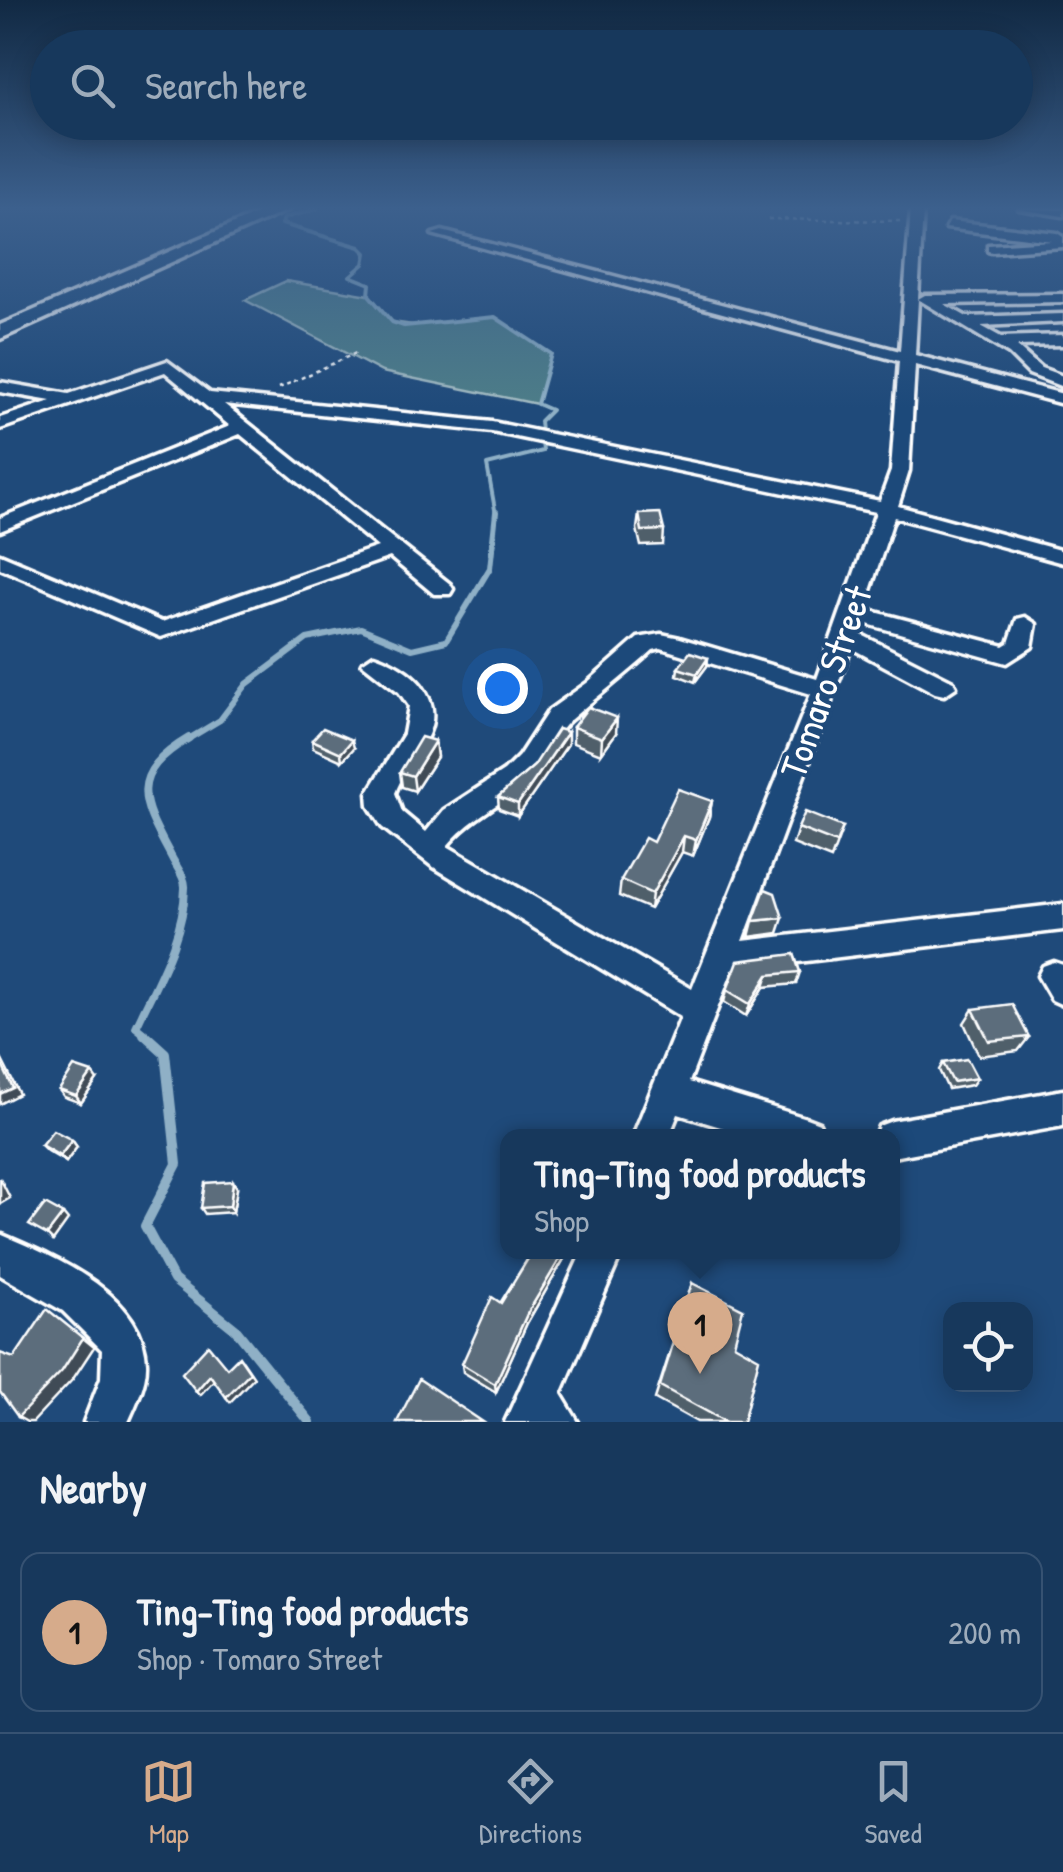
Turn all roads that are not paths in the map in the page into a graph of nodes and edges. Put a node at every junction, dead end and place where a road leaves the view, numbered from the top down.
1 (125, 275) edge
2 (129, 275) edge
3 (588, 275) edge
4 (917, 275) edge
5 (917, 298) junction
6 (1063, 298) edge
7 (1063, 318) edge
8 (961, 322) junction
9 (1063, 328) edge
10 (0, 331) edge
11 (979, 332) junction
12 (1063, 340) edge
13 (998, 342) junction
14 (1063, 349) edge
15 (1014, 351) junction
16 (906, 359) junction
17 (1063, 382) edge
18 (0, 387) edge
19 (205, 396) junction
20 (69, 399) junction
21 (1063, 399) edge
22 (0, 424) edge
23 (242, 426) junction
24 (888, 510) junction
25 (0, 525) edge
26 (392, 549) junction
27 (1063, 556) edge
28 (0, 560) edge
29 (442, 589) dead end
30 (848, 624) junction
31 (1025, 624) dead end
32 (374, 662) dead end
33 (944, 686) dead end
34 (825, 690) junction
35 (429, 848) junction
36 (1063, 917) edge
37 (720, 958) junction
38 (698, 1010) junction
39 (667, 1093) junction
40 (1063, 1108) edge
41 (654, 1129) edge
42 (783, 1129) edge
43 (900, 1137) edge
44 (0, 1254) edge
45 (599, 1259) edge
46 (541, 1414) edge
47 (106, 1422) edge

1 - 10 highway
2 - 10 highway
3 - 16 street
4 - 5 street, Tomaro Street
5 - 6 street
5 - 8 street
5 - 16 street, Tomaro Street
7 - 8 street
8 - 11 street
9 - 11 street
11 - 13 street
12 - 13 street
13 - 15 street
14 - 15 street
15 - 17 street
16 - 21 street
16 - 24 street, Tomaro Street
18 - 20 street
19 - 20 street
19 - 23 street
19 - 24 street
20 - 22 street
23 - 25 street
23 - 26 street
24 - 27 street
24 - 30 street, Tomaro Street
26 - 28 street
26 - 29 street
30 - 31 street
30 - 33 street
30 - 34 street, Tomaro Street
32 - 35 street
34 - 35 street
34 - 37 street, Tomaro Street
35 - 38 street
36 - 37 street
37 - 38 street, Tomaro Street
38 - 39 street, Tomaro Street
39 - 41 street, Tomaro Street
39 - 42 street
40 - 43 street
44 - 47 street
45 - 46 street

